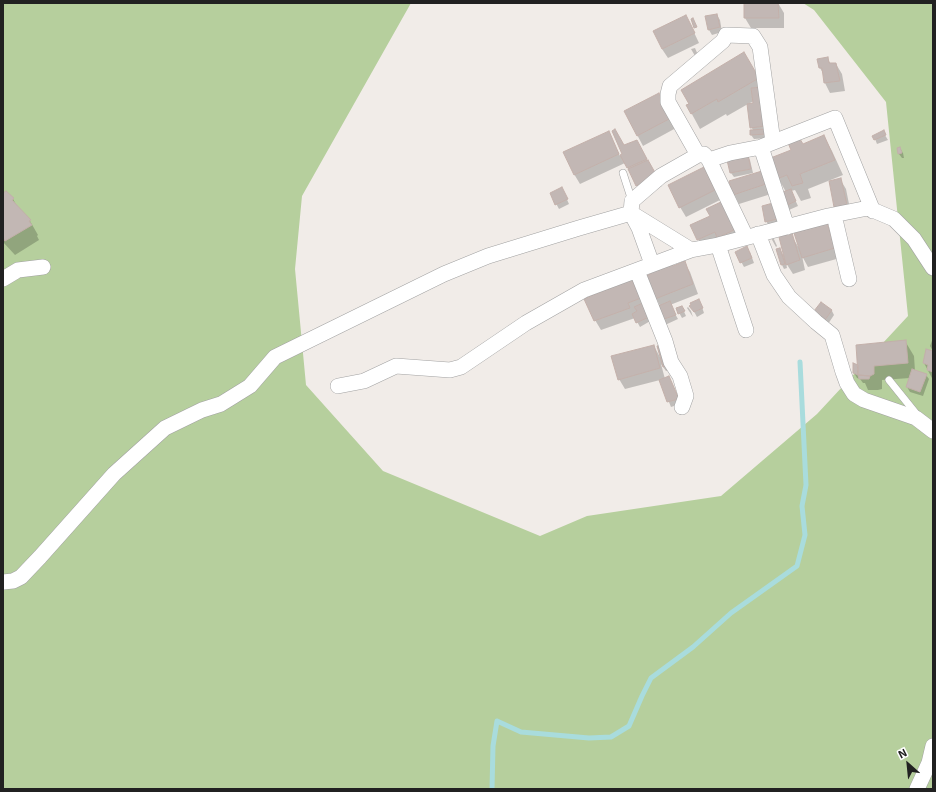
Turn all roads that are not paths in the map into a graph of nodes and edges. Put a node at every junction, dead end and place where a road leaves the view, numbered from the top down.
1 (767, 144) junction
2 (704, 157) junction
3 (622, 173) dead end
4 (632, 207) junction
5 (873, 210) junction
6 (834, 215) junction
7 (787, 227) junction
8 (752, 235) junction
9 (718, 245) junction
10 (691, 250) junction
11 (652, 264) junction
12 (43, 267) dead end
13 (933, 268) edge
14 (637, 271) junction
15 (3, 279) edge
16 (849, 279) dead end
17 (746, 330) dead end
18 (889, 380) dead end
19 (338, 386) dead end
20 (682, 407) dead end
21 (927, 427) edge
22 (3, 582) edge
23 (933, 746) edge
24 (917, 789) edge

1 - 2 street
1 - 2 street
1 - 5 street
1 - 7 street
2 - 4 street
2 - 8 street
3 - 4 lane
4 - 10 street
4 - 11 street
4 - 22 street
5 - 6 street
5 - 13 street
6 - 7 street
6 - 16 street
7 - 8 street
8 - 9 street
8 - 21 street
9 - 10 street
9 - 17 street
10 - 11 street
11 - 14 street
12 - 15 street
14 - 19 street
14 - 20 street
18 - 21 lane
23 - 24 street

